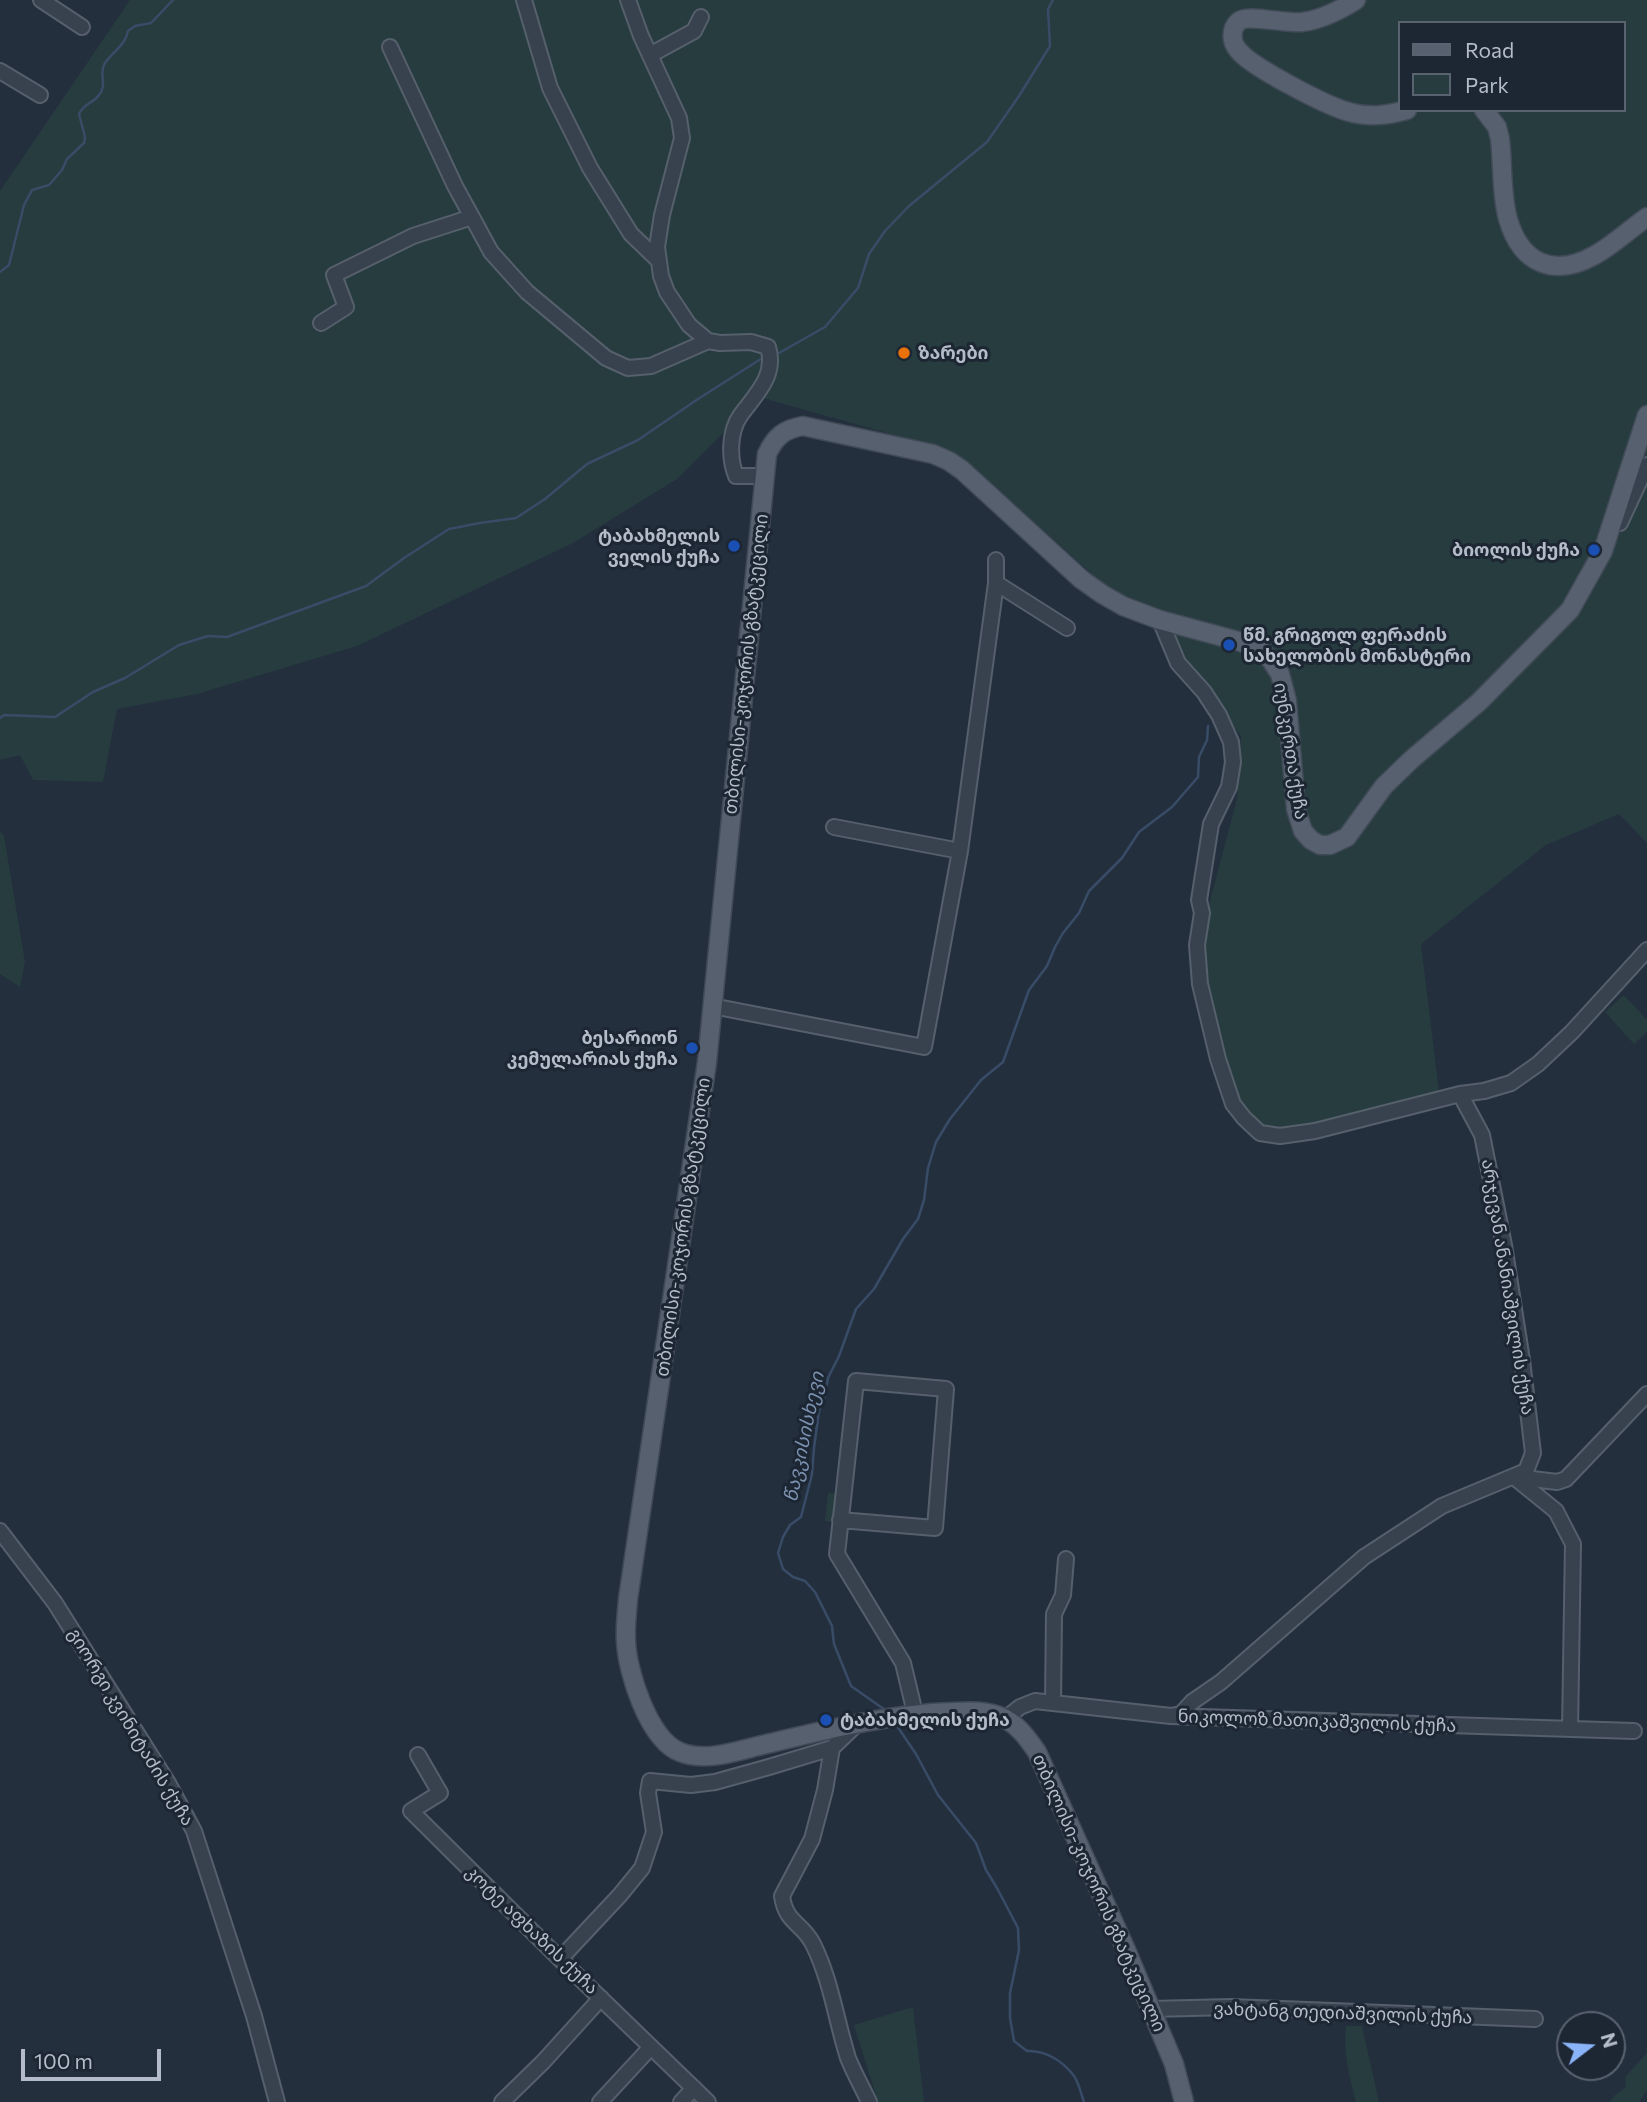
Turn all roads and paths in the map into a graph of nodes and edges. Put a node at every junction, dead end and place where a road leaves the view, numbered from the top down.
1 (41, 0) edge
2 (524, 0) edge
3 (628, 0) edge
4 (1356, 0) edge
5 (701, 17) dead end
6 (82, 27) dead end
7 (390, 47) dead end
8 (650, 55) junction
9 (0, 71) edge
10 (40, 95) dead end
11 (1398, 112) edge
12 (1486, 112) edge
13 (472, 217) junction
14 (1647, 217) edge
15 (659, 261) junction
16 (321, 323) dead end
17 (708, 341) junction
18 (1647, 415) edge
19 (1647, 465) edge
20 (764, 476) junction
21 (1602, 551) junction
22 (996, 559) dead end
23 (996, 583) junction
24 (1160, 620) junction
25 (1067, 628) dead end
26 (834, 827) dead end
27 (960, 851) junction
28 (1647, 950) edge
29 (712, 1006) junction
30 (1460, 1094) junction
31 (1647, 1394) edge
32 (1514, 1477) junction
33 (840, 1520) junction
34 (0, 1531) edge
35 (1066, 1559) dead end
36 (1053, 1703) junction
37 (899, 1716) junction
38 (1171, 1716) junction
39 (1005, 1719) junction
40 (858, 1724) junction
41 (1570, 1729) junction
42 (1634, 1731) dead end
43 (832, 1748) junction
44 (418, 1755) dead end
45 (560, 1959) junction
46 (601, 1998) junction
47 (1151, 2009) junction
48 (1535, 2019) dead end
49 (651, 2047) junction
50 (694, 2088) junction
51 (276, 2102) edge
52 (502, 2102) edge
53 (600, 2102) edge
54 (681, 2102) edge
55 (708, 2102) edge
56 (869, 2102) edge
57 (1184, 2102) edge

1 - 6 street
2 - 15 street
3 - 8 street
4 - 11 main road
5 - 8 street
7 - 13 street
8 - 15 street
9 - 10 street
12 - 14 main road
13 - 16 street
13 - 17 street
15 - 17 street
17 - 20 street
18 - 21 main road, იუნკერთა ქუჩა
19 - 21 street
20 - 24 main road, იუნკერთა ქუჩა
20 - 29 main road, თბილისი-კოჯორის გზატკეცილი
21 - 24 main road, იუნკერთა ქუჩა
22 - 23 street
23 - 25 street
23 - 27 street
24 - 30 street
26 - 27 street
27 - 29 street
28 - 30 street
29 - 40 main road, თბილისი-კოჯორის გზატკეცილი
30 - 32 street, არჯევან ანანიაშვილის ქუჩა
31 - 32 street
32 - 38 street
32 - 41 street
33 - 33 street
33 - 37 street
34 - 51 street, გიორგი კვინიტაძის ქუჩა
35 - 36 street
36 - 38 street, ნიკოლოზ მათიკაშვილის ქუჩა
36 - 39 street, ნიკოლოზ მათიკაშვილის ქუჩა
37 - 39 main road, თბილისი-კოჯორის გზატკეცილი
37 - 40 main road, თბილისი-კოჯორის გზატკეცილი
38 - 41 street, ნიკოლოზ მათიკაშვილის ქუჩა
39 - 47 main road, თბილისი-კოჯორის გზატკეცილი
40 - 43 street
41 - 42 street, ნიკოლოზ მათიკაშვილის ქუჩა
43 - 45 street
43 - 56 street
44 - 45 street, კოტე აფხაზის ქუჩა
45 - 46 street, კოტე აფხაზის ქუჩა
46 - 49 street, კოტე აფხაზის ქუჩა
46 - 52 street
47 - 48 street, ვახტანგ თედიაშვილის ქუჩა
47 - 57 main road, თბილისი-კოჯორის გზატკეცილი
49 - 50 street, კოტე აფხაზის ქუჩა
49 - 53 street
50 - 54 street
50 - 55 street, კოტე აფხაზის ქუჩა

